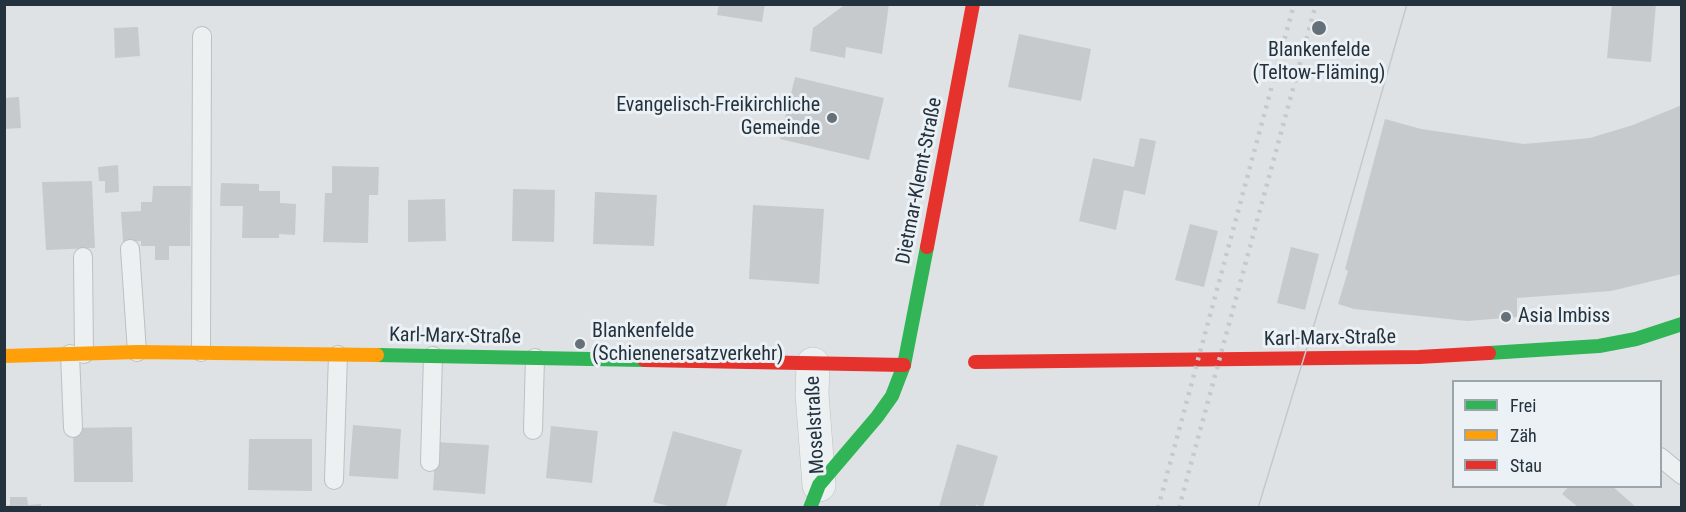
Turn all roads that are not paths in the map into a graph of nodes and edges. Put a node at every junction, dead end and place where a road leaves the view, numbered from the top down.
1 (974, 4) edge
2 (202, 36) dead end
3 (130, 249) dead end
4 (83, 257) dead end
5 (1682, 324) edge
6 (137, 352) junction
7 (201, 352) junction
8 (77, 354) junction
9 (338, 355) junction
10 (4, 356) edge
11 (433, 356) junction
12 (535, 358) junction
13 (975, 362) dead end
14 (813, 364) junction
15 (904, 365) junction
16 (73, 428) dead end
17 (533, 430) dead end
18 (1662, 459) edge
19 (430, 462) dead end
20 (1682, 475) edge
21 (334, 480) dead end
22 (815, 496) edge

1 - 15 street, Dietmar-Klemt-Straße
2 - 7 lane
3 - 6 lane
4 - 8 lane
5 - 13 street, Karl-Marx-Straße
6 - 7 street, Karl-Marx-Straße
6 - 8 street, Karl-Marx-Straße
7 - 9 street, Karl-Marx-Straße
8 - 10 street, Karl-Marx-Straße
8 - 16 lane
9 - 11 street, Karl-Marx-Straße
9 - 21 lane
11 - 12 street, Karl-Marx-Straße
11 - 19 lane
12 - 14 street, Karl-Marx-Straße
12 - 17 lane
14 - 15 street, Karl-Marx-Straße
14 - 22 street, Moselstraße
15 - 22 street, Moselstraße
18 - 20 lane

